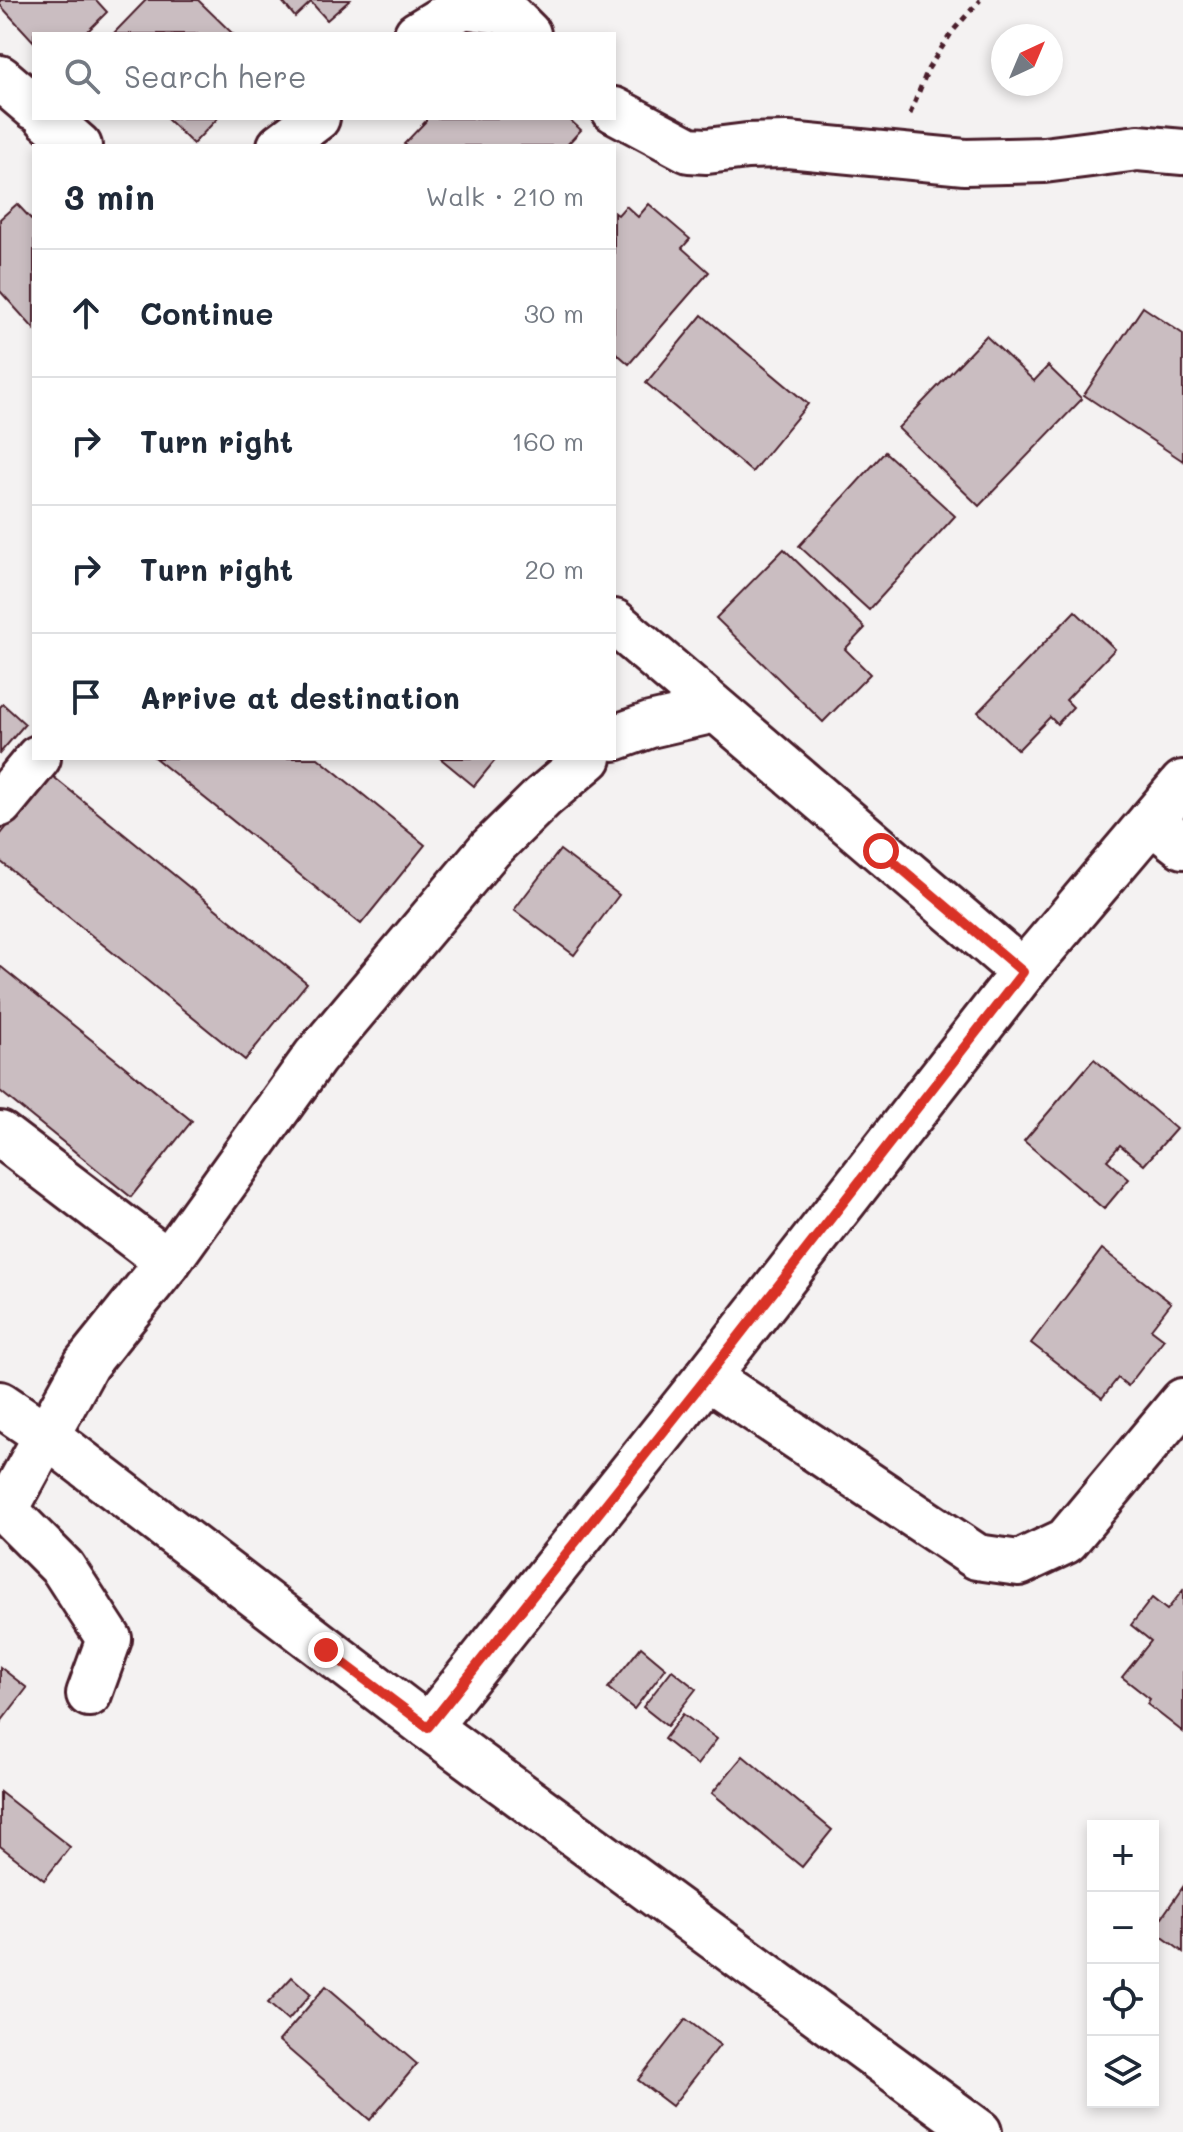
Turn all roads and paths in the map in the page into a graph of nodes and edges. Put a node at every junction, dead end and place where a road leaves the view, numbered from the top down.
1 (980, 0) edge
2 (420, 32) edge
3 (526, 32) edge
4 (0, 78) edge
5 (32, 105) edge
6 (616, 111) edge
7 (49, 120) edge
8 (314, 120) edge
9 (77, 144) edge
10 (283, 144) edge
11 (1183, 152) edge
12 (889, 155) junction
13 (616, 624) edge
14 (715, 710) junction
15 (616, 737) edge
16 (36, 760) edge
17 (587, 760) edge
18 (1183, 783) edge
19 (0, 804) edge
20 (1167, 833) edge
21 (1023, 972) junction
22 (0, 1134) edge
23 (168, 1262) junction
24 (707, 1377) junction
25 (1183, 1401) edge
26 (0, 1404) edge
27 (47, 1436) junction
28 (3, 1507) edge
29 (89, 1694) dead end
30 (428, 1727) junction
31 (979, 2132) edge

1 - 12 path
2 - 3 street
4 - 5 street
6 - 12 street
7 - 9 street
8 - 10 street
11 - 12 street
13 - 14 street
14 - 15 street
14 - 21 street
16 - 19 street
17 - 23 street
18 - 20 street
20 - 21 street
21 - 24 street
22 - 23 street
23 - 27 street
24 - 25 street
24 - 30 street
26 - 27 street
27 - 28 street
27 - 30 street
28 - 29 street
30 - 31 street

